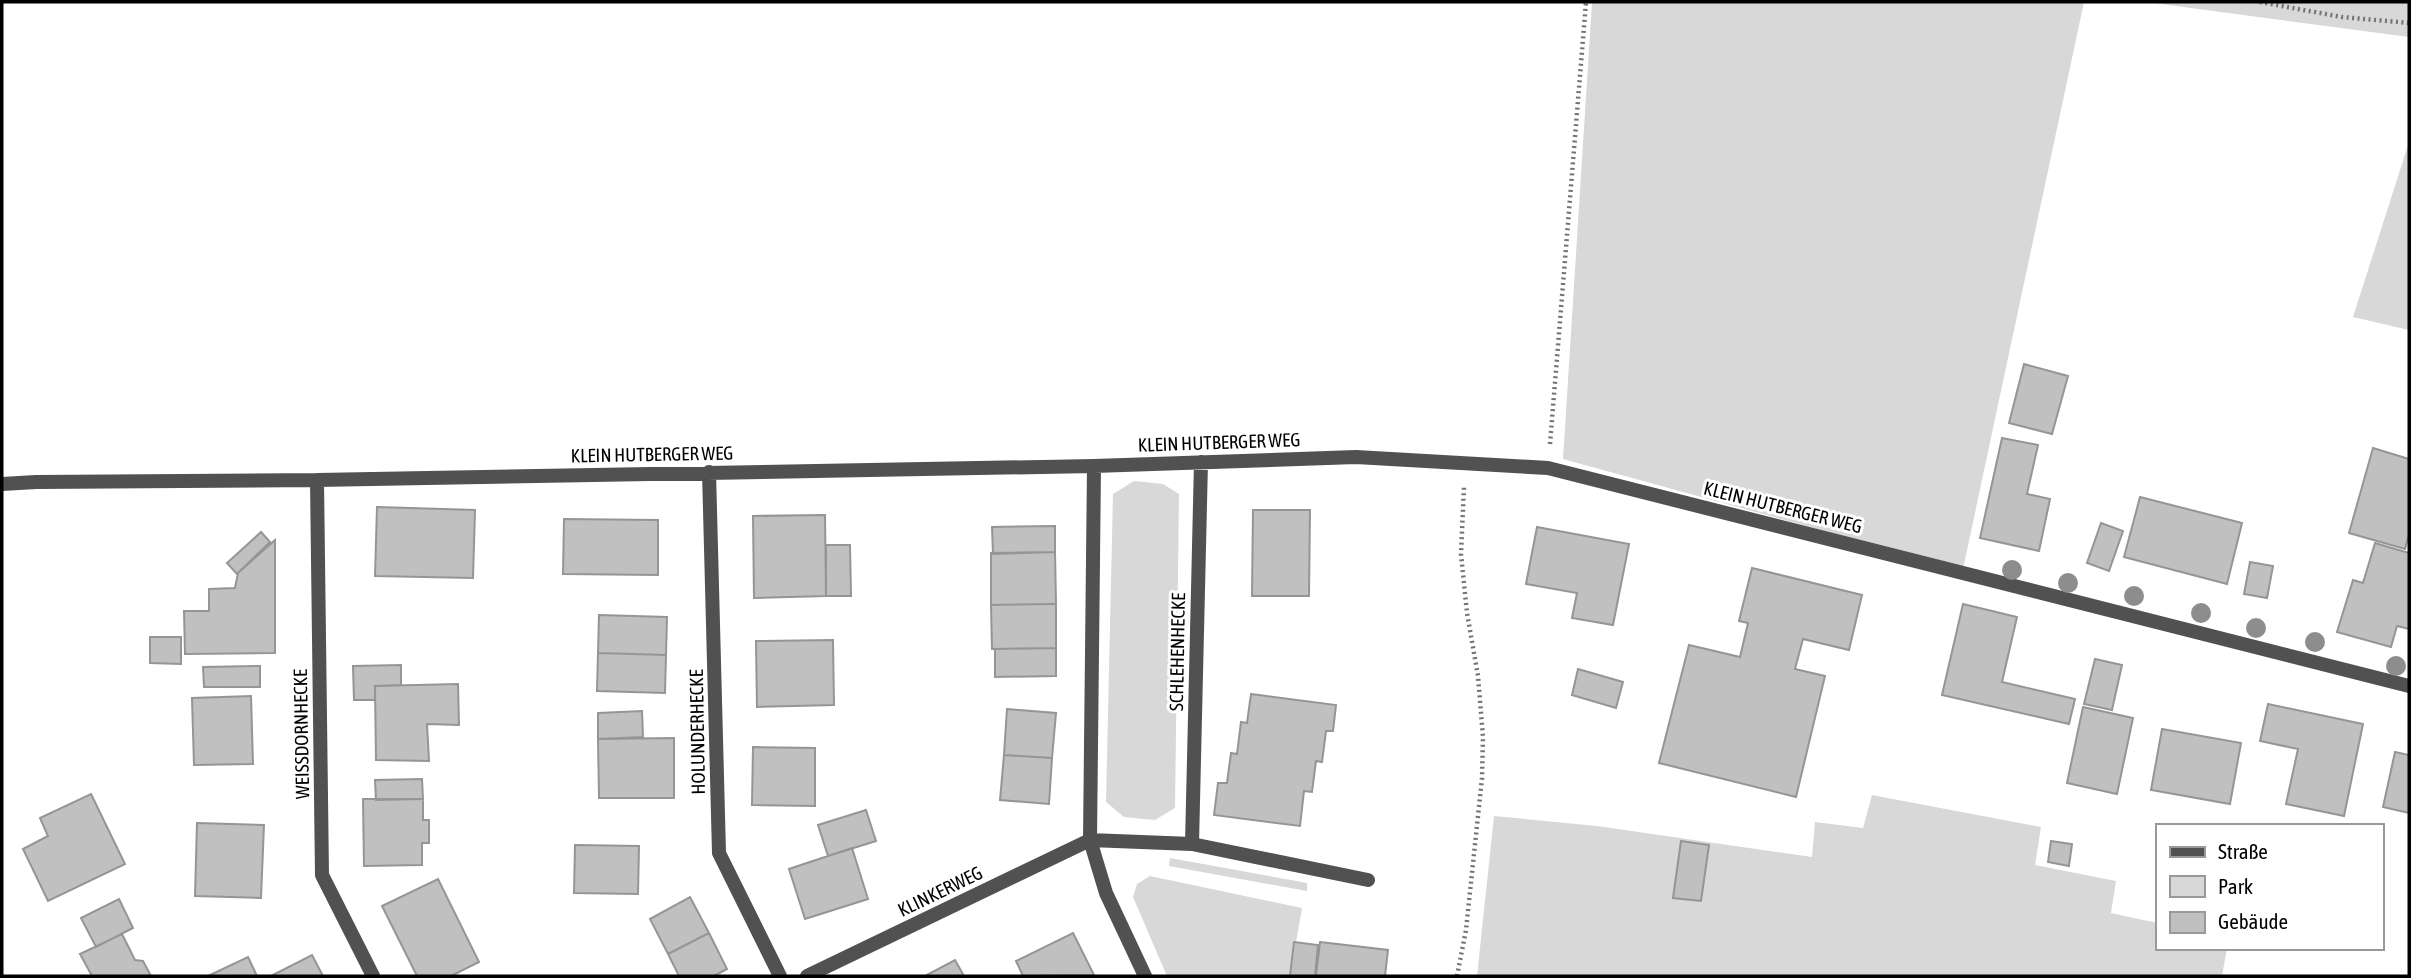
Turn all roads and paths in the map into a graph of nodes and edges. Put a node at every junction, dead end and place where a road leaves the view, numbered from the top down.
1 (1586, 2) edge
2 (2260, 2) edge
3 (2409, 23) edge
4 (1201, 462) junction
5 (1466, 462) junction
6 (1094, 466) junction
7 (1548, 468) junction
8 (709, 472) junction
9 (317, 480) junction
10 (2, 484) edge
11 (2409, 685) edge
12 (1090, 840) junction
13 (1192, 844) junction
14 (1368, 880) dead end
15 (373, 976) edge
16 (780, 976) edge
17 (807, 976) edge
18 (1145, 976) edge
19 (1457, 976) edge

1 - 7 path
2 - 3 path
4 - 5 street, KLEIN HUTBERGER WEG
4 - 6 street, KLEIN HUTBERGER WEG
4 - 13 street, SCHLEHENHECKE
5 - 7 street, KLEIN HUTBERGER WEG
5 - 19 path
6 - 8 street, KLEIN HUTBERGER WEG
6 - 12 street
7 - 11 street, KLEIN HUTBERGER WEG
8 - 9 street, KLEIN HUTBERGER WEG
8 - 16 street, HOLUNDERHECKE
9 - 10 street, KLEIN HUTBERGER WEG
9 - 15 street, WEISSDORNHECKE
12 - 13 street, KLINKERWEG
12 - 17 street, KLINKERWEG
12 - 18 street
13 - 14 street, KLINKERWEG

